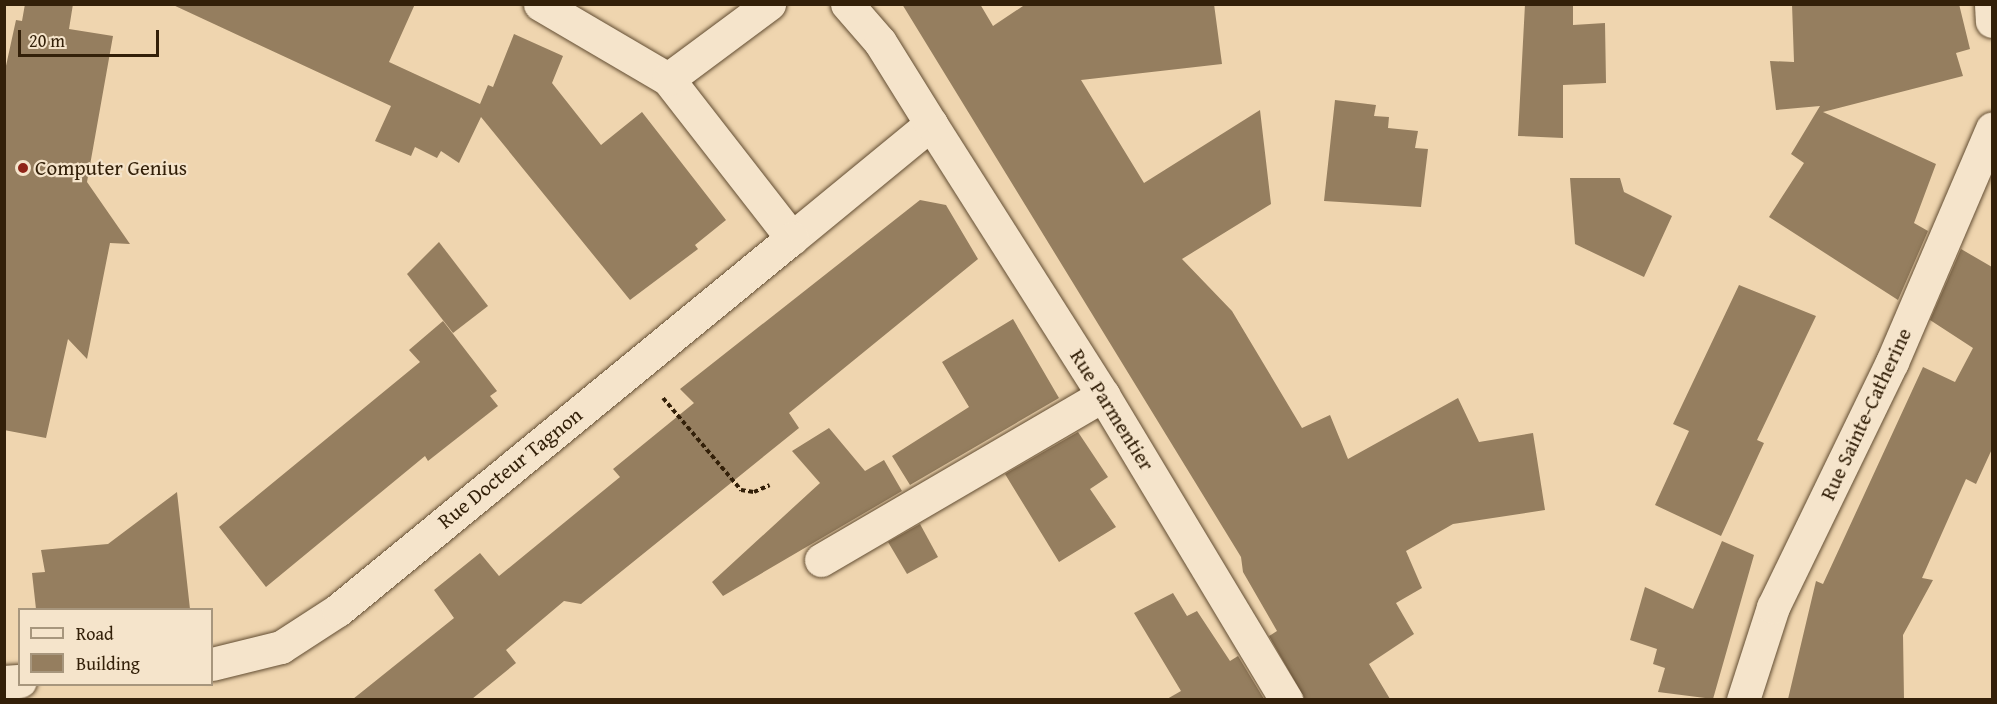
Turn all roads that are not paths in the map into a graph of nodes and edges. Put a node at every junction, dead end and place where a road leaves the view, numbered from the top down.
1 (540, 4) edge
2 (769, 4) edge
3 (847, 4) edge
4 (1991, 4) edge
5 (1992, 21) edge
6 (668, 79) junction
7 (931, 124) junction
8 (1992, 129) edge
9 (792, 238) junction
10 (1103, 395) junction
11 (821, 560) dead end
12 (213, 664) edge
13 (1286, 699) edge
14 (1743, 699) edge

1 - 6 street
2 - 6 street
3 - 7 street, Rue Parmentier
4 - 5 street
6 - 9 street
7 - 9 street
7 - 10 street, Rue Parmentier
8 - 14 street, Rue Sainte-Catherine
9 - 12 street, Rue Docteur Tagnon
10 - 11 street
10 - 13 street, Rue Parmentier

